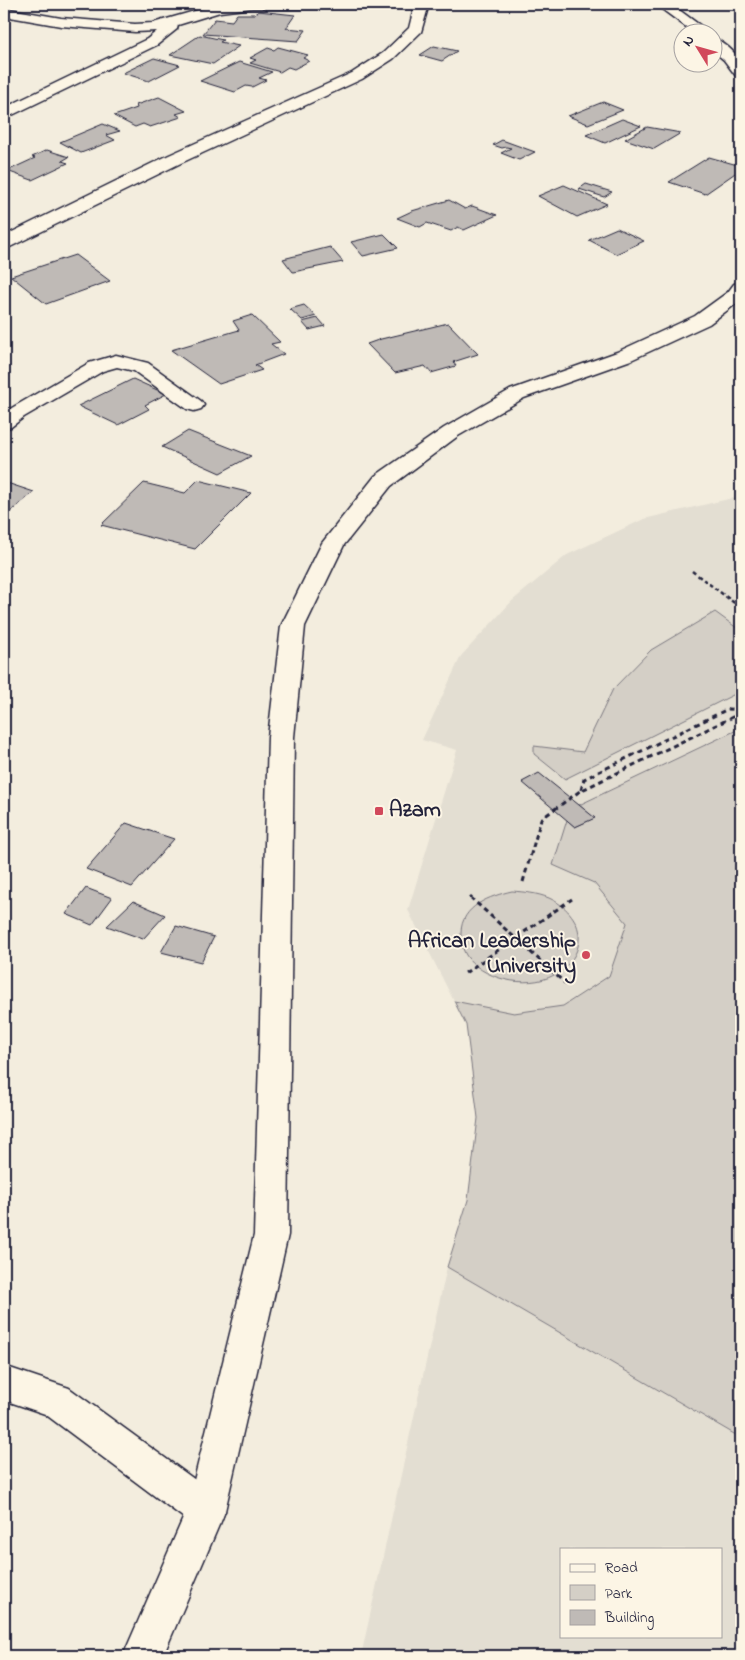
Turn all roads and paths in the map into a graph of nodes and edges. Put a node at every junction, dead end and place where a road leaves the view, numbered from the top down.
1 (52, 4) edge
2 (416, 4) edge
3 (422, 4) edge
4 (662, 4) edge
5 (221, 6) edge
6 (4, 12) edge
7 (39, 18) junction
8 (181, 19) junction
9 (688, 22) edge
10 (722, 50) edge
11 (741, 73) edge
12 (4, 114) edge
13 (4, 243) edge
14 (741, 288) edge
15 (194, 405) dead end
16 (4, 423) edge
17 (692, 571) dead end
18 (741, 608) edge
19 (741, 711) edge
20 (580, 791) junction
21 (523, 882) dead end
22 (470, 897) dead end
23 (572, 899) dead end
24 (516, 938) junction
25 (465, 972) dead end
26 (567, 985) dead end
27 (4, 1383) edge
28 (206, 1511) junction
29 (143, 1656) edge

1 - 7 street
2 - 5 street
3 - 13 street
4 - 9 street
5 - 8 street
6 - 7 street
7 - 8 street
8 - 12 street
10 - 11 street
14 - 28 street
15 - 16 street
17 - 18 path
19 - 20 path
19 - 20 path
20 - 21 path
22 - 24 path
23 - 24 path
24 - 25 path
24 - 26 path
27 - 28 street
28 - 29 street

